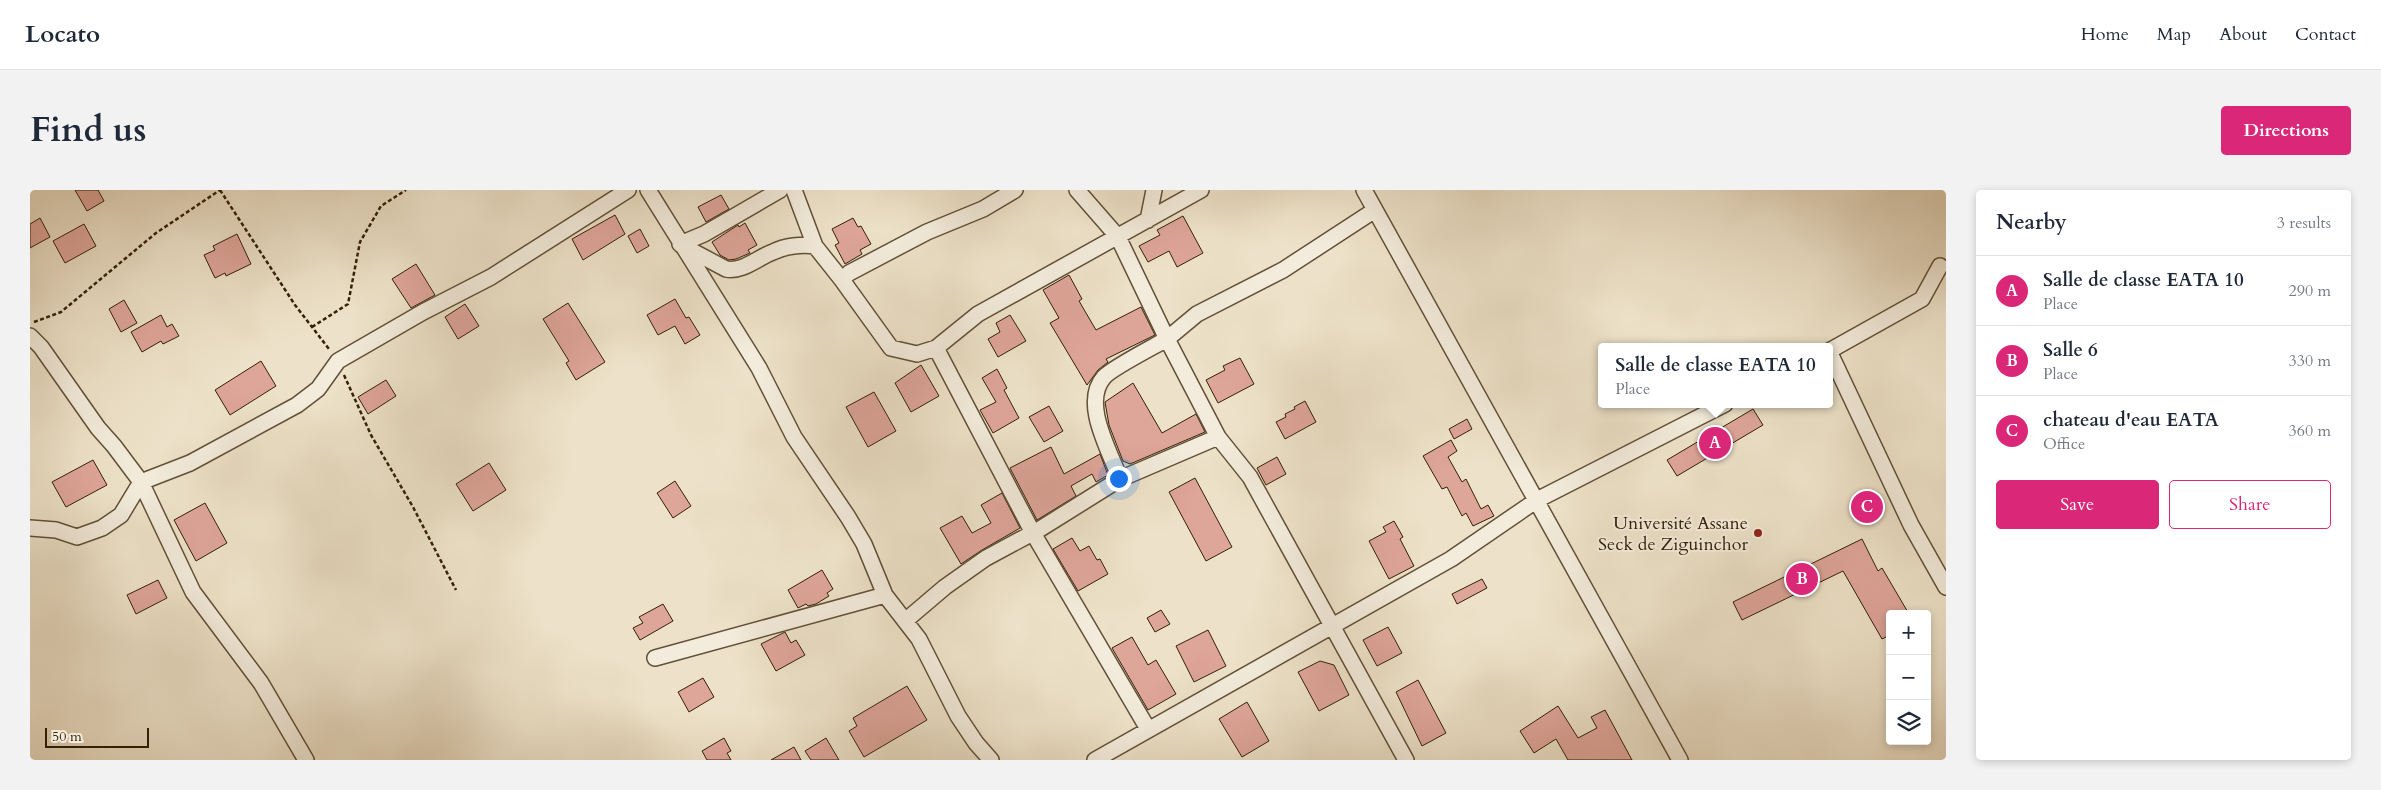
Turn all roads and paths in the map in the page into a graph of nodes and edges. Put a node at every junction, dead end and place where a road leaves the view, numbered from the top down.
1 (220, 190) edge
2 (406, 190) edge
3 (628, 190) edge
4 (648, 190) edge
5 (780, 190) edge
6 (794, 190) edge
7 (1015, 190) edge
8 (1077, 190) edge
9 (1154, 190) edge
10 (1200, 190) edge
11 (1364, 190) edge
12 (1375, 210) junction
13 (1148, 220) junction
14 (1118, 237) junction
15 (680, 244) junction
16 (815, 246) junction
17 (1940, 266) dead end
18 (842, 280) junction
19 (30, 323) edge
20 (312, 327) junction
21 (30, 336) edge
22 (1167, 339) junction
23 (936, 348) junction
24 (1833, 349) edge
25 (1833, 359) edge
26 (338, 361) junction
27 (1717, 408) edge
28 (1218, 436) junction
29 (1120, 478) junction
30 (141, 482) junction
31 (1537, 500) junction
32 (30, 528) edge
33 (1033, 533) junction
34 (1946, 587) edge
35 (456, 590) dead end
36 (885, 595) junction
37 (905, 621) junction
38 (1333, 625) junction
39 (655, 658) dead end
40 (1148, 729) junction
41 (306, 760) edge
42 (991, 760) edge
43 (1095, 760) edge
44 (1406, 760) edge
45 (1680, 760) edge

1 - 19 path
1 - 20 path
2 - 20 path
3 - 26 street
4 - 15 street
5 - 15 street
6 - 16 street
7 - 18 street
8 - 14 street
9 - 13 street
10 - 13 street
11 - 12 street
12 - 22 street
12 - 31 street
13 - 14 street
14 - 22 street
14 - 23 street
15 - 16 street
15 - 36 street
16 - 18 street
17 - 24 street
18 - 23 street
20 - 26 path
21 - 30 street
22 - 28 street
22 - 29 street
23 - 33 street
25 - 34 street
26 - 30 street
26 - 35 path
27 - 31 street
28 - 29 street
28 - 38 street
29 - 33 street
30 - 32 street
30 - 41 street
31 - 38 street
31 - 45 street
33 - 37 street
33 - 40 street
36 - 37 street
36 - 39 street
37 - 42 street
38 - 40 street
38 - 44 street
40 - 43 street

